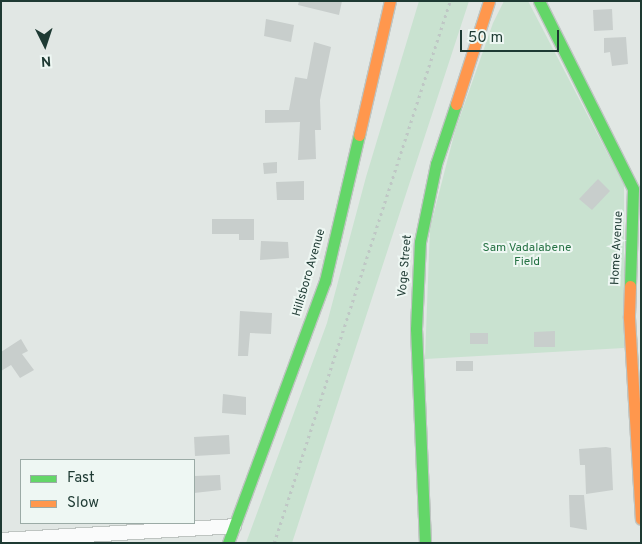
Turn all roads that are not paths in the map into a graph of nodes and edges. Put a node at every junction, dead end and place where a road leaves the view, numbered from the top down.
1 (390, 1) edge
2 (489, 1) edge
3 (539, 1) edge
4 (636, 183) edge
5 (641, 519) edge
6 (234, 526) junction
7 (1, 540) edge
8 (228, 543) edge
9 (425, 543) edge

1 - 6 street, Hillsboro Avenue
2 - 9 street, Voge Street
3 - 4 street, Home Avenue
4 - 5 street, Home Avenue
6 - 7 street
6 - 8 street, Hillsboro Avenue

